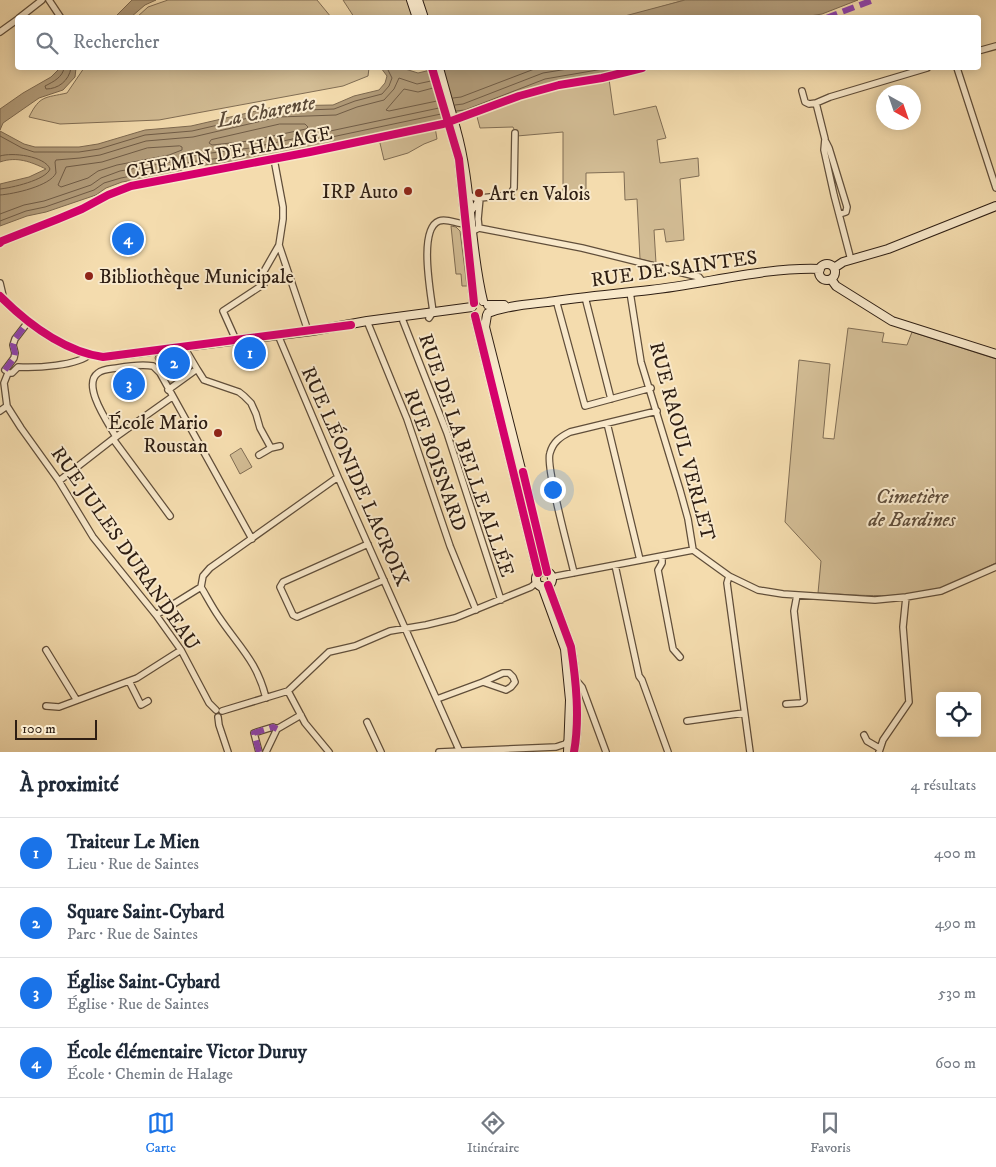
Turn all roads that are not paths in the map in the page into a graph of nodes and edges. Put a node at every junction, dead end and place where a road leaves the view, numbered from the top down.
1 (42, 0) edge
2 (49, 0) edge
3 (411, 0) edge
4 (418, 0) edge
5 (22, 15) edge
6 (58, 15) edge
7 (416, 15) edge
8 (423, 15) edge
9 (15, 20) edge
10 (0, 32) edge
11 (996, 46) edge
12 (981, 51) edge
13 (433, 70) edge
14 (439, 70) edge
15 (920, 70) edge
16 (958, 70) edge
17 (802, 91) dead end
18 (816, 103) junction
19 (472, 114) dead end
20 (454, 130) junction
21 (515, 133) dead end
22 (824, 139) junction
23 (274, 160) junction
24 (996, 188) edge
25 (469, 195) junction
26 (480, 198) junction
27 (996, 206) edge
28 (471, 212) junction
29 (840, 214) junction
30 (466, 224) junction
31 (476, 230) junction
32 (0, 243) edge
33 (279, 245) junction
34 (850, 260) junction
35 (834, 268) junction
36 (820, 269) junction
37 (831, 279) junction
38 (703, 282) junction
39 (0, 283) edge
40 (630, 292) junction
41 (585, 297) junction
42 (2, 300) edge
43 (556, 300) junction
44 (485, 303) junction
45 (534, 303) junction
46 (473, 310) junction
47 (488, 314) junction
48 (431, 315) junction
49 (403, 321) junction
50 (28, 322) junction
51 (367, 323) junction
52 (308, 331) junction
53 (278, 335) junction
54 (236, 340) junction
55 (184, 347) junction
56 (90, 354) junction
57 (131, 354) junction
58 (996, 354) edge
59 (121, 355) junction
60 (12, 363) junction
61 (133, 366) junction
62 (21, 367) junction
63 (123, 367) junction
64 (4, 369) edge
65 (197, 369) junction
66 (650, 388) junction
67 (168, 390) junction
68 (172, 397) junction
69 (611, 399) junction
70 (7, 406) junction
71 (0, 410) edge
72 (657, 411) junction
73 (607, 423) junction
74 (114, 438) junction
75 (280, 446) dead end
76 (271, 448) junction
77 (259, 455) dead end
78 (338, 477) junction
79 (59, 481) junction
80 (170, 516) dead end
81 (252, 539) junction
82 (368, 544) junction
83 (693, 550) junction
84 (662, 556) junction
85 (640, 560) junction
86 (615, 565) junction
87 (996, 567) edge
88 (574, 574) junction
89 (732, 578) junction
90 (384, 580) junction
91 (545, 581) junction
92 (201, 586) junction
93 (797, 595) junction
94 (906, 597) junction
95 (501, 600) junction
96 (476, 610) junction
97 (156, 615) junction
98 (406, 629) junction
99 (46, 650) dead end
100 (181, 650) junction
101 (680, 657) dead end
102 (576, 680) junction
103 (129, 681) junction
104 (483, 682) junction
105 (288, 691) junction
106 (266, 698) junction
107 (76, 699) junction
108 (437, 699) junction
109 (148, 701) dead end
110 (786, 704) dead end
111 (46, 706) dead end
112 (589, 708) junction
113 (576, 712) junction
114 (219, 713) junction
115 (744, 713) junction
116 (301, 715) junction
117 (367, 722) dead end
118 (688, 722) dead end
119 (277, 729) junction
120 (864, 735) dead end
121 (569, 740) junction
122 (556, 747) junction
123 (879, 750) edge
124 (228, 752) edge
125 (258, 752) edge
126 (266, 752) edge
127 (330, 752) edge
128 (381, 752) edge
129 (439, 752) edge
130 (460, 752) edge
131 (566, 752) edge
132 (574, 752) edge
133 (606, 752) edge
134 (668, 752) edge
135 (750, 752) edge

1 - 5 street
2 - 6 street
3 - 7 main road
4 - 8 main road
9 - 10 street
11 - 12 street
13 - 20 main road, bridge
14 - 20 main road, bridge
15 - 18 street
16 - 24 street
17 - 18 street
18 - 22 street
19 - 23 street, CHEMIN DE HALAGE
20 - 25 main road
20 - 30 main road
21 - 26 street
22 - 29 street
22 - 29 street
23 - 32 street, CHEMIN DE HALAGE
23 - 33 street
25 - 26 street
25 - 28 main road
26 - 28 street
26 - 31 street
27 - 34 main road
28 - 31 main road
29 - 34 street
30 - 46 main road
30 - 48 street
31 - 38 street
31 - 44 main road
33 - 52 street
33 - 54 street
34 - 35 main road
35 - 36 main road
35 - 37 main road
36 - 37 main road
36 - 38 main road, RUE DE SAINTES
37 - 58 main road
38 - 40 main road, RUE DE SAINTES
39 - 42 street
40 - 41 main road, RUE DE SAINTES
40 - 66 street, RUE RAOUL VERLET
41 - 43 main road, RUE DE SAINTES
41 - 69 street
42 - 50 main road
43 - 45 main road, RUE DE SAINTES
43 - 69 street
44 - 45 main road, RUE DE SAINTES
44 - 46 main road, RUE DE SAINTES
44 - 47 main road
45 - 47 main road, RUE DE SAINTES
46 - 47 main road, RUE DE SAINTES
46 - 48 main road
46 - 91 main road
47 - 91 main road
48 - 49 main road
48 - 51 main road
49 - 51 main road
49 - 95 street, RUE DE LA BELLE ALLÉE
50 - 56 main road
50 - 60 street
51 - 52 main road
51 - 96 street, RUE BOISNARD
52 - 53 main road
53 - 54 main road
53 - 78 street, RUE LÉONIDE LACROIX
54 - 55 main road
55 - 57 main road
55 - 65 street
56 - 59 main road
56 - 62 street
57 - 59 main road
57 - 61 street
59 - 63 street
60 - 62 street
60 - 64 street
61 - 63 street
61 - 67 street
62 - 64 street
63 - 74 street
64 - 70 street
65 - 67 street
65 - 76 street
66 - 69 street
66 - 72 street, RUE RAOUL VERLET
67 - 68 street
68 - 74 street
68 - 81 street
70 - 71 street
70 - 79 street, RUE JULES DURANDEAU
72 - 73 street
72 - 83 street, RUE RAOUL VERLET
73 - 85 street
73 - 88 street
74 - 79 street
74 - 80 street
75 - 76 street
76 - 77 street
78 - 81 street
78 - 82 street, RUE LÉONIDE LACROIX
79 - 97 street, RUE JULES DURANDEAU
81 - 92 street
82 - 90 street, RUE LÉONIDE LACROIX
82 - 90 street
83 - 84 street
83 - 89 street, RUE RAOUL VERLET
84 - 85 street
84 - 101 street
85 - 86 street
86 - 88 street
86 - 134 street
87 - 94 street, RUE RAOUL VERLET
88 - 91 street
89 - 93 street, RUE RAOUL VERLET
89 - 115 street
90 - 98 street, RUE LÉONIDE LACROIX
91 - 95 street
91 - 102 main road
91 - 121 main road
92 - 97 street
92 - 106 street
93 - 94 street, RUE RAOUL VERLET
93 - 110 street
94 - 123 street
95 - 96 street
96 - 98 street
97 - 100 street, RUE JULES DURANDEAU
98 - 105 street
98 - 108 street, RUE LÉONIDE LACROIX
99 - 107 street
100 - 103 street
100 - 114 street, RUE JULES DURANDEAU
102 - 112 street
102 - 113 main road
103 - 107 street
103 - 109 street
104 - 104 street
104 - 108 street
105 - 106 street
105 - 116 street
106 - 114 street
107 - 111 street
108 - 130 street, RUE LÉONIDE LACROIX
112 - 113 street
112 - 133 street
113 - 132 main road
114 - 124 street, RUE JULES DURANDEAU
115 - 118 street
115 - 135 street
116 - 119 street
116 - 127 street
117 - 128 street
119 - 125 street
119 - 126 street
120 - 123 street
121 - 122 street
121 - 131 main road
122 - 130 street
122 - 131 street
129 - 130 street

